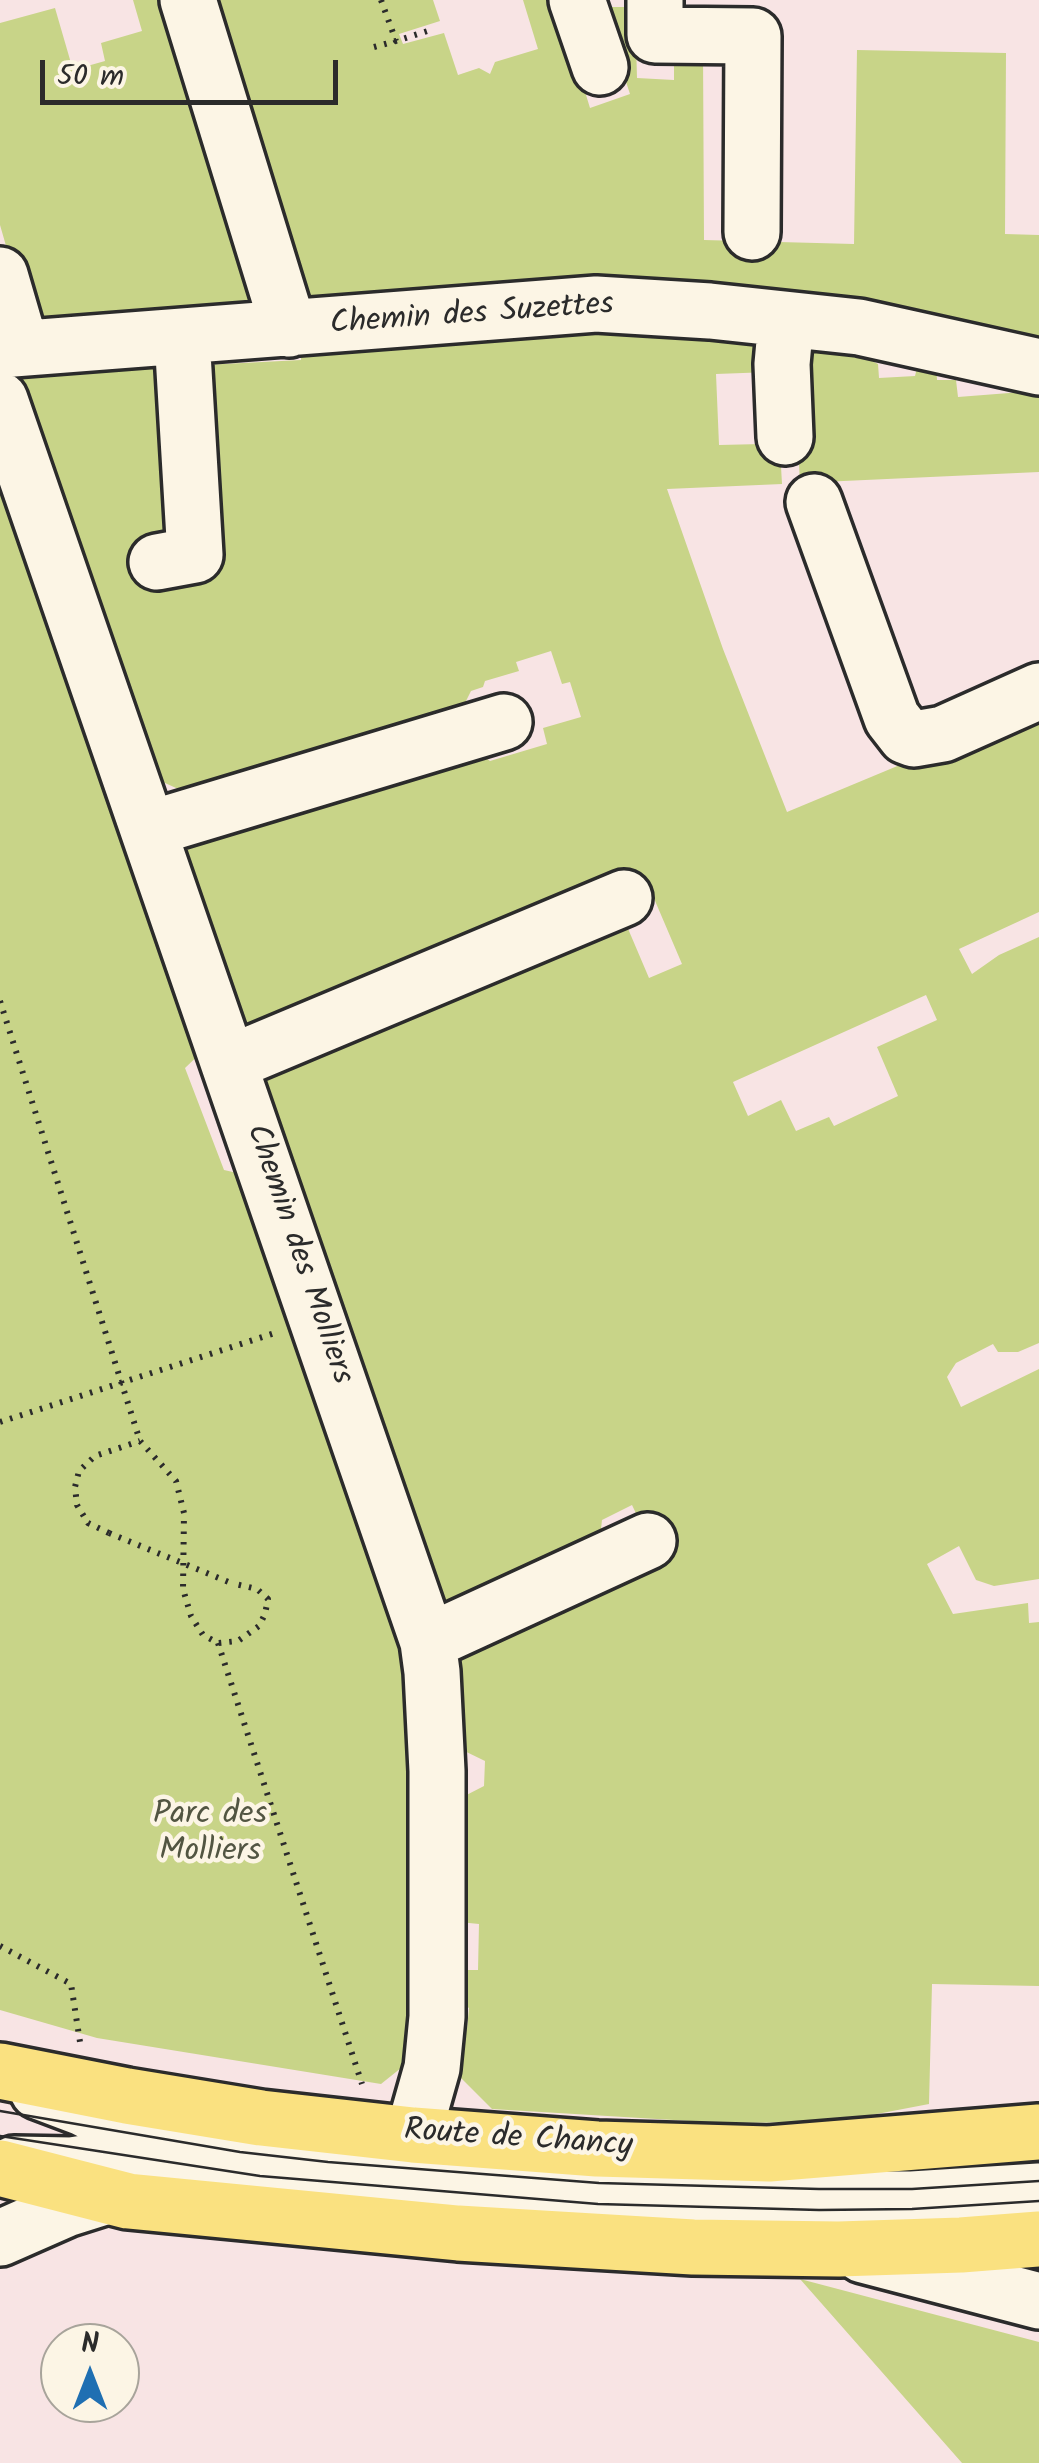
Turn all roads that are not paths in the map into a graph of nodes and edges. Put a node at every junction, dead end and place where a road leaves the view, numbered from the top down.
1 (188, 0) edge
2 (577, 0) edge
3 (655, 0) edge
4 (752, 18) edge
5 (600, 67) dead end
6 (752, 232) dead end
7 (0, 275) edge
8 (786, 320) junction
9 (288, 330) junction
10 (182, 337) junction
11 (11, 349) edge
12 (1039, 367) edge
13 (0, 400) edge
14 (784, 437) dead end
15 (814, 502) dead end
16 (157, 562) dead end
17 (1039, 692) edge
18 (504, 722) dead end
19 (149, 829) junction
20 (624, 898) dead end
21 (230, 1062) junction
22 (648, 1540) dead end
23 (428, 1642) junction
24 (0, 2074) edge
25 (1039, 2132) edge
26 (413, 2135) junction
27 (164, 2150) junction
28 (0, 2166) edge
29 (1039, 2191) edge
30 (104, 2197) junction
31 (0, 2238) edge
32 (1039, 2239) edge
33 (839, 2250) junction
34 (1039, 2301) edge

1 - 9 street
2 - 5 street
3 - 4 street
4 - 6 street
7 - 11 street, Chemin des Suzettes
8 - 9 street, Chemin des Suzettes
8 - 12 street, Chemin des Suzettes
8 - 14 street
9 - 10 street, Chemin des Suzettes
10 - 11 street, Chemin des Suzettes
10 - 16 street
13 - 19 street, Chemin des Molliers
15 - 17 street
18 - 19 street
19 - 21 street, Chemin des Molliers
20 - 21 street
21 - 23 street, Chemin des Molliers
22 - 23 street
23 - 26 street, Chemin des Molliers
24 - 26 main road, Route de Chancy
24 - 27 street
25 - 26 main road, Route de Chancy
27 - 28 street
27 - 29 street
28 - 30 main road
30 - 31 street
30 - 33 main road
32 - 33 main road
33 - 34 street

